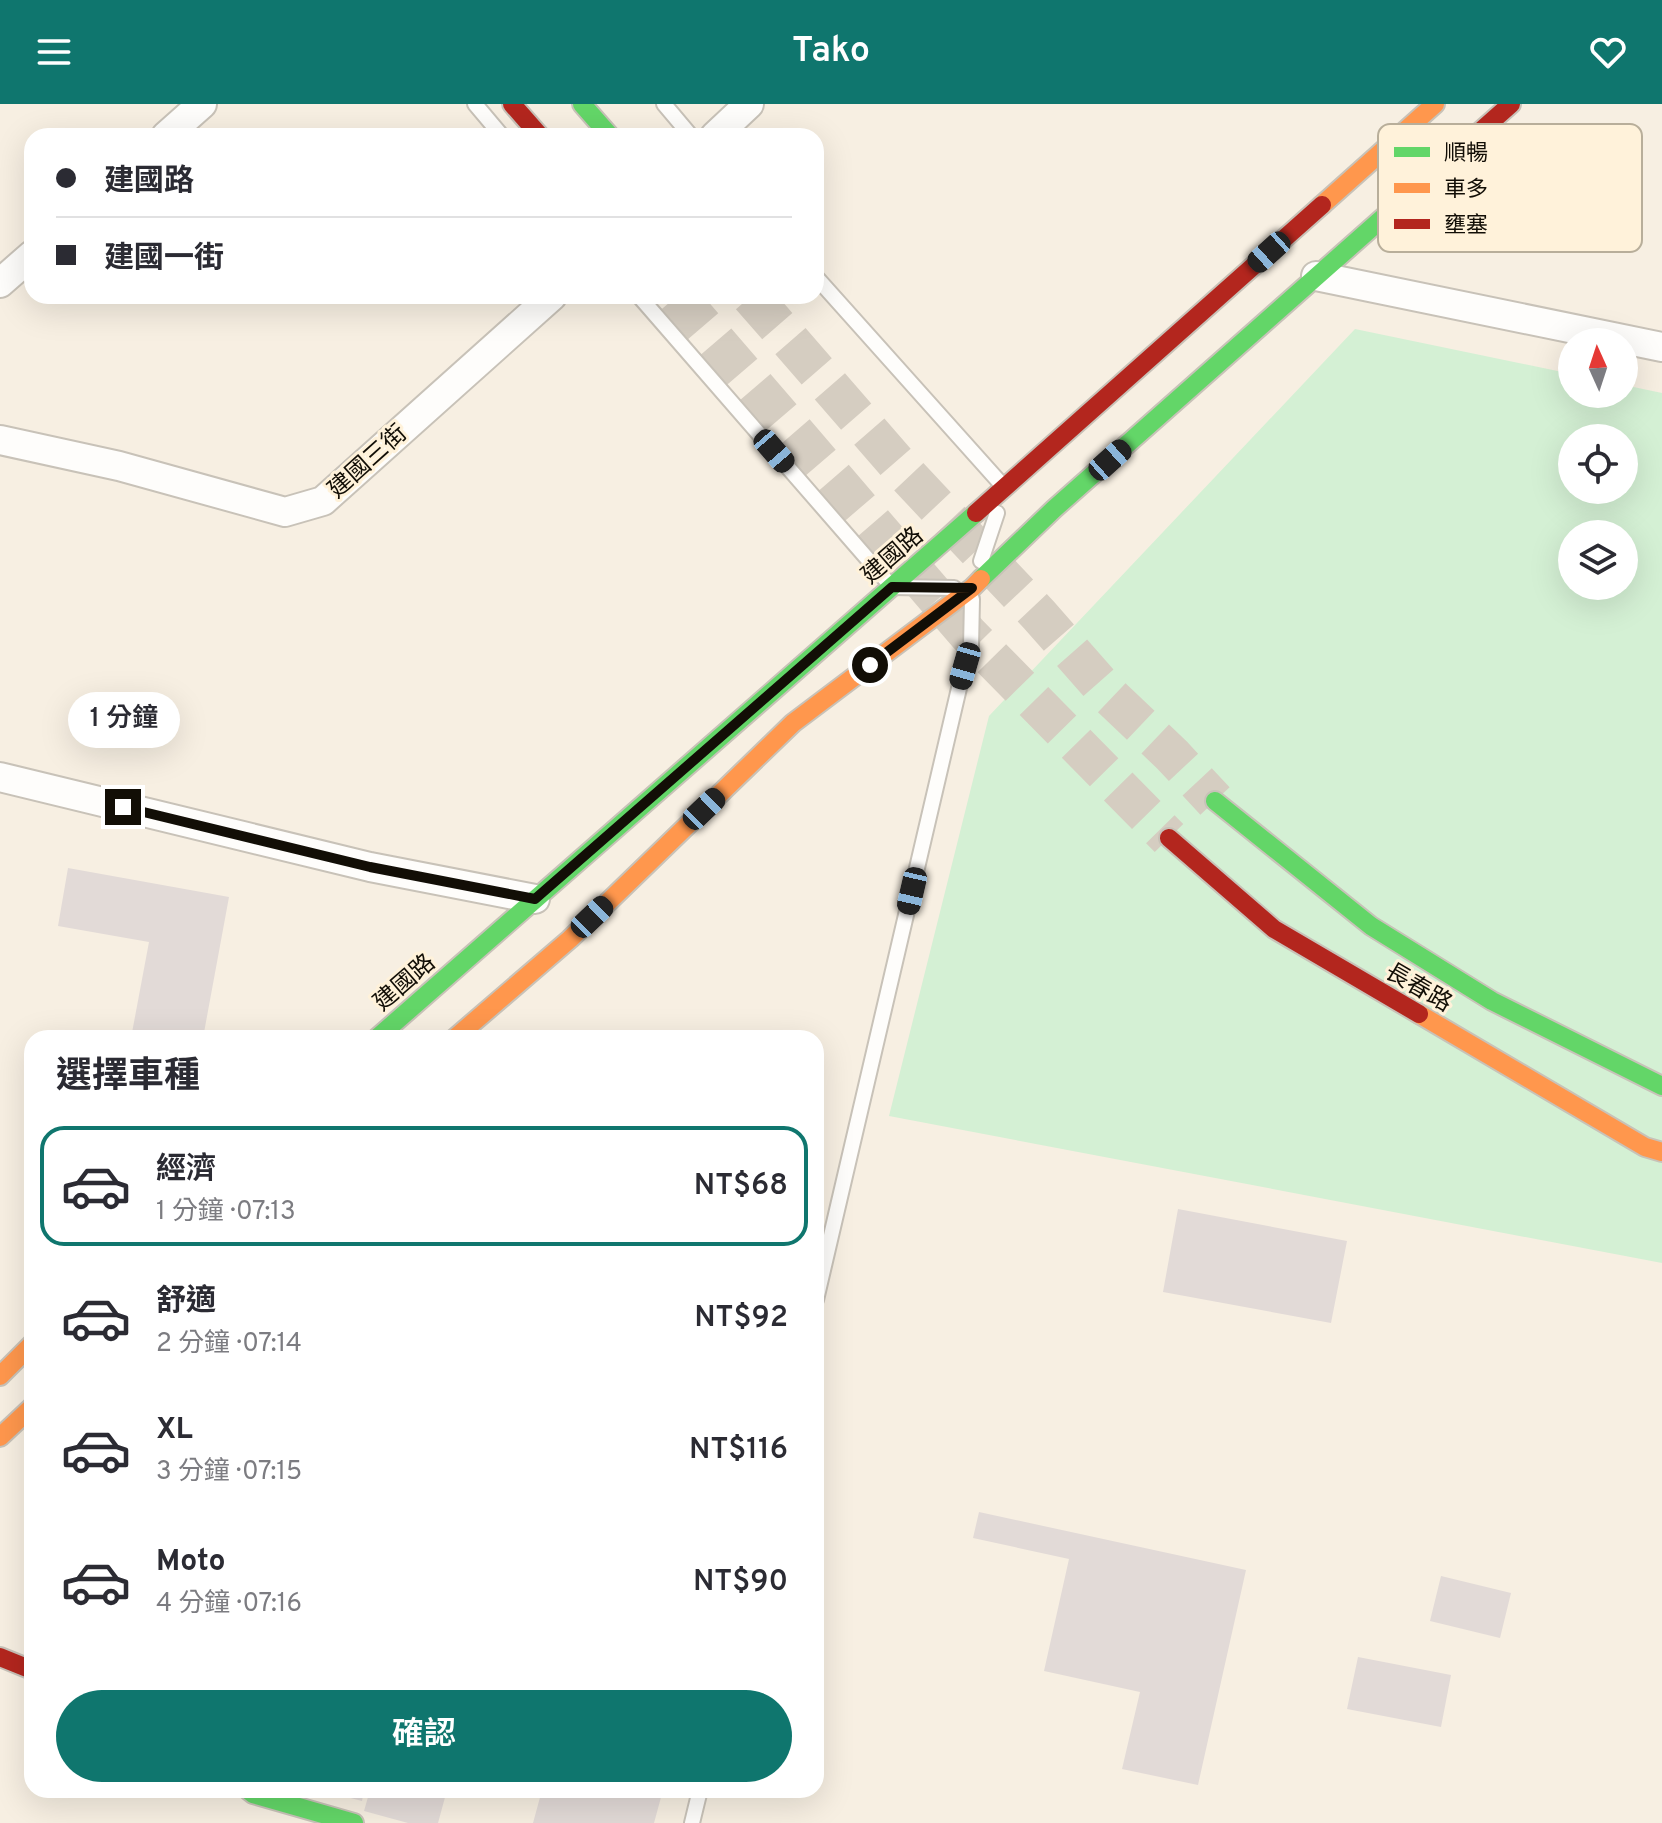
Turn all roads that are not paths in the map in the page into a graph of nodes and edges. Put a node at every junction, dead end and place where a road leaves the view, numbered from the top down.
1 (202, 104) edge
2 (475, 104) edge
3 (512, 104) edge
4 (582, 104) edge
5 (664, 104) edge
6 (749, 104) edge
7 (1435, 104) edge
8 (1511, 104) edge
9 (1413, 124) edge
10 (1488, 124) edge
11 (175, 128) edge
12 (495, 128) edge
13 (533, 128) edge
14 (603, 128) edge
15 (684, 128) edge
16 (724, 128) edge
17 (1378, 155) edge
18 (1378, 221) edge
19 (24, 262) edge
20 (1316, 276) junction
21 (0, 283) edge
22 (824, 286) edge
23 (543, 304) edge
24 (646, 304) edge
25 (1662, 347) edge
26 (0, 440) edge
27 (1005, 488) junction
28 (892, 587) junction
29 (972, 588) junction
30 (0, 777) edge
31 (1215, 801) tunnel mouth
32 (1169, 838) tunnel mouth
33 (535, 899) junction
34 (386, 1030) edge
35 (464, 1030) edge
36 (1662, 1086) edge
37 (1662, 1152) edge
38 (824, 1266) edge
39 (24, 1352) edge
40 (0, 1376) edge
41 (24, 1414) edge
42 (0, 1437) edge
43 (0, 1657) edge
44 (24, 1667) edge
45 (267, 1798) edge
46 (698, 1798) edge
47 (354, 1823) edge
48 (692, 1823) edge

1 - 11 street
2 - 12 lane
3 - 13 main road
4 - 14 main road
5 - 15 lane
6 - 16 street
7 - 9 main road, 建國路
8 - 10 main road
17 - 27 main road, 建國路
18 - 20 main road
19 - 21 street
20 - 25 street
20 - 29 main road
22 - 27 lane
23 - 26 street, 建國三街
24 - 28 lane
27 - 28 main road, 建國路
27 - 29 lane
28 - 29 lane
28 - 33 main road, 建國路
29 - 35 main road
29 - 38 lane
30 - 33 street
31 - 36 main road, 長春路
32 - 37 main road, 長春路
33 - 34 main road, 建國路
39 - 40 main road
41 - 42 main road
43 - 44 main road
45 - 47 main road
46 - 48 lane

